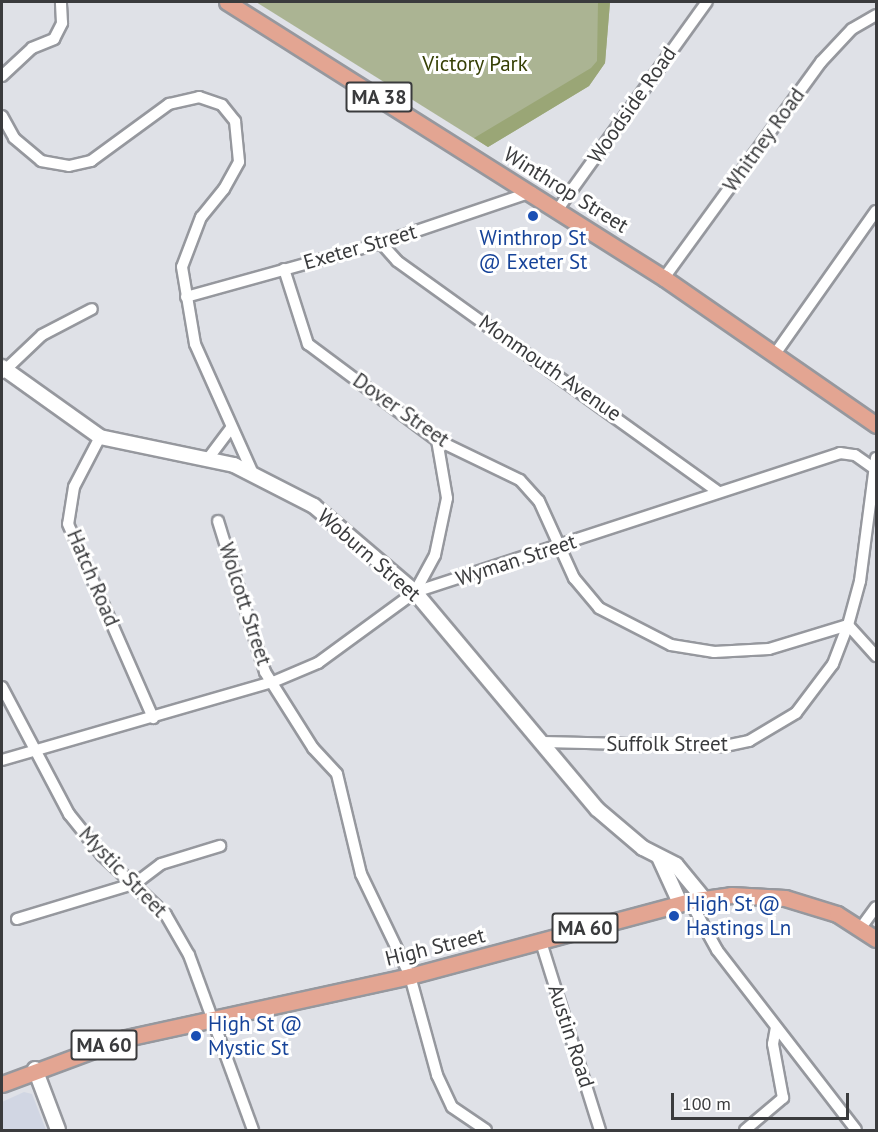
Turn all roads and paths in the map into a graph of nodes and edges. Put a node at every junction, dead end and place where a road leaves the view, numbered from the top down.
1 (61, 2) edge
2 (227, 2) edge
3 (706, 2) edge
4 (876, 15) edge
5 (2, 76) edge
6 (2, 116) edge
7 (532, 192) junction
8 (558, 209) junction
9 (876, 211) edge
10 (381, 243) junction
11 (284, 269) junction
12 (664, 278) junction
13 (186, 297) junction
14 (92, 309) dead end
15 (775, 354) junction
16 (2, 369) edge
17 (876, 426) edge
18 (230, 429) junction
19 (100, 436) junction
20 (437, 440) junction
21 (207, 460) junction
22 (874, 463) edge
23 (255, 476) junction
24 (719, 492) junction
25 (218, 521) dead end
26 (559, 546) junction
27 (415, 592) junction
28 (848, 625) junction
29 (876, 656) edge
30 (273, 682) junction
31 (2, 687) edge
32 (153, 718) junction
33 (543, 742) junction
34 (34, 750) junction
35 (2, 760) edge
36 (220, 846) dead end
37 (659, 857) junction
38 (136, 882) junction
39 (691, 901) junction
40 (876, 907) edge
41 (17, 919) dead end
42 (860, 929) junction
43 (876, 939) edge
44 (541, 942) junction
45 (410, 976) junction
46 (212, 1020) junction
47 (776, 1027) junction
48 (35, 1069) junction
49 (2, 1084) edge
50 (58, 1131) edge
51 (253, 1131) edge
52 (486, 1131) edge
53 (600, 1131) edge
54 (745, 1131) edge
55 (856, 1131) edge

1 - 5 street
2 - 7 main road, Winthrop Street / MA 38
3 - 8 street, Woodside Road
4 - 12 street, Whitney Road
6 - 13 street
7 - 8 main road, Winthrop Street / MA 38
7 - 10 street, Exeter Street
8 - 12 main road, Winthrop Street / MA 38
9 - 15 street
10 - 11 street, Exeter Street
10 - 24 street, Monmouth Avenue
11 - 13 street, Exeter Street
11 - 20 street, Dover Street
12 - 15 main road, Winthrop Street / MA 38
13 - 18 street
14 - 16 street
15 - 17 main road, Winthrop Street / MA 38
16 - 19 street, Woburn Street
18 - 21 street
18 - 23 street
19 - 21 street, Woburn Street
19 - 32 street, Hatch Road
20 - 26 street, Dover Street
20 - 27 street
21 - 23 street, Woburn Street
22 - 24 street, Wyman Street
22 - 28 street, Suffolk Street
23 - 27 street, Woburn Street
24 - 26 street, Wyman Street
25 - 30 street, Wolcott Street
26 - 27 street, Wyman Street
26 - 28 street, Dover Street
27 - 30 street, Wyman Street
27 - 33 street, Woburn Street
28 - 29 street
28 - 33 street, Suffolk Street
30 - 32 street, Wyman Street
30 - 45 street, Wolcott Street
31 - 34 street, Mystic Street
32 - 34 street, Wyman Street
33 - 37 street, Woburn Street
34 - 35 street, Wyman Street
34 - 38 street, Mystic Street
36 - 38 street
37 - 39 street, Woburn Street
37 - 39 street, Woburn Street
38 - 41 street
38 - 46 street, Mystic Street
39 - 42 main road, High Street / MA 60
39 - 44 main road, High Street / MA 60
39 - 47 street
40 - 42 street
42 - 43 main road, High Street / MA 60
44 - 45 main road, High Street / MA 60
44 - 53 street, Austin Road
45 - 46 main road, High Street / MA 60
45 - 52 street, Wolcott Street
46 - 48 main road, High Street / MA 60
46 - 51 street, Mystic Street
47 - 54 street
47 - 55 street
48 - 49 main road, High Street / MA 60
48 - 50 street

